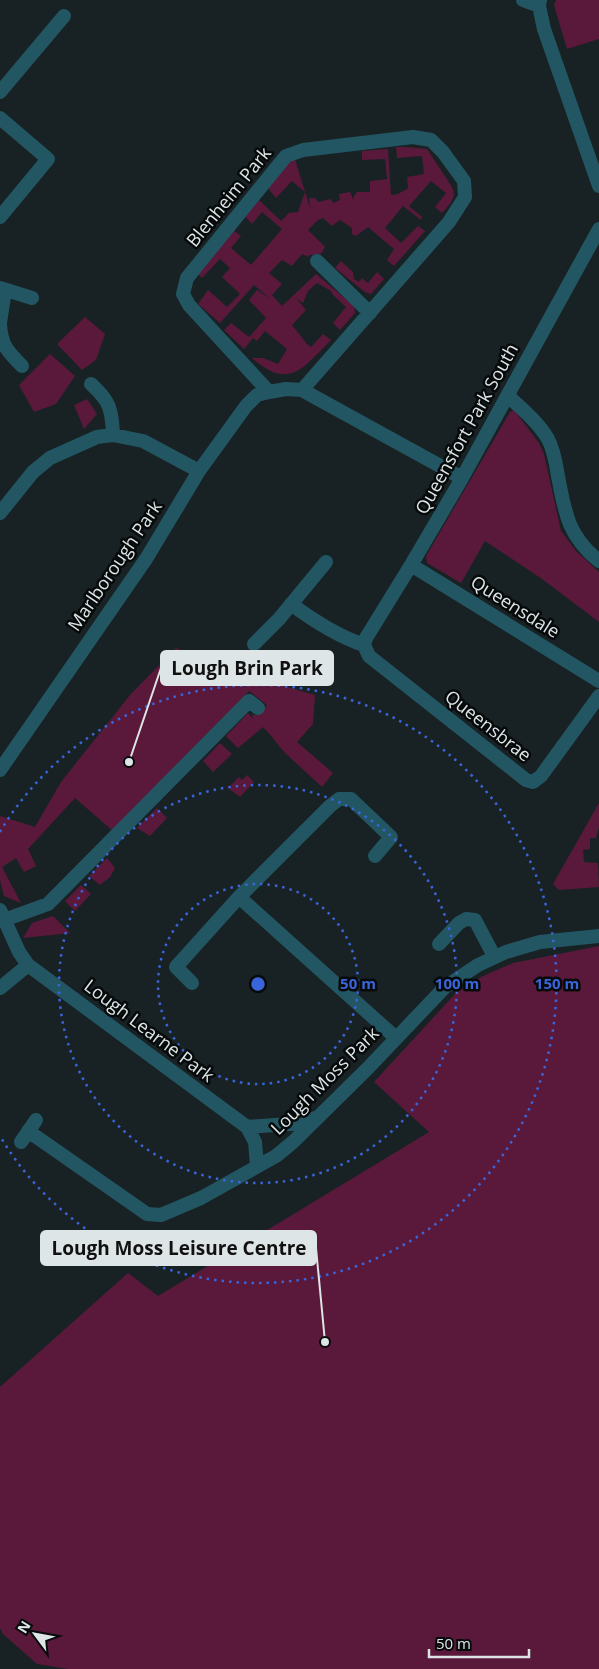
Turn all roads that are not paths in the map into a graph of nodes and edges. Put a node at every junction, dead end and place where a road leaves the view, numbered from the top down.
1 (523, 0) edge
2 (539, 3) edge
3 (64, 16) dead end
4 (0, 92) edge
5 (0, 118) edge
6 (599, 186) edge
7 (0, 217) edge
8 (599, 229) edge
9 (318, 261) dead end
10 (3, 289) edge
11 (32, 298) dead end
12 (370, 313) junction
13 (0, 324) edge
14 (22, 366) dead end
15 (91, 384) dead end
16 (302, 390) junction
17 (269, 392) junction
18 (508, 396) junction
19 (113, 435) junction
20 (199, 471) junction
21 (462, 478) junction
22 (0, 513) edge
23 (599, 561) edge
24 (326, 562) dead end
25 (411, 565) junction
26 (291, 604) junction
27 (254, 644) dead end
28 (364, 645) junction
29 (599, 681) edge
30 (599, 696) edge
31 (258, 708) dead end
32 (0, 770) edge
33 (375, 856) dead end
34 (239, 897) junction
35 (2, 915) edge
36 (599, 936) edge
37 (439, 944) dead end
38 (494, 956) junction
39 (28, 965) junction
40 (192, 983) dead end
41 (0, 988) edge
42 (395, 1037) junction
43 (317, 1117) junction
44 (247, 1127) junction
45 (28, 1131) dead end
46 (257, 1165) junction

1 - 2 street
2 - 6 street
3 - 4 street
5 - 7 street
8 - 18 street, Queensfort Park South
9 - 12 street
10 - 11 street
10 - 13 street
12 - 16 street, Blenheim Park
12 - 17 street, Blenheim Park
13 - 14 street
15 - 19 street
16 - 17 street
16 - 21 street
17 - 20 street, Marlborough Park
18 - 21 street, Queensfort Park South
18 - 23 street
19 - 20 street
19 - 22 street
20 - 32 street, Marlborough Park
21 - 25 street, Queensfort Park South
24 - 26 street
25 - 28 street, Queensfort Park South
25 - 29 street, Queensdale
26 - 27 street
26 - 28 street
28 - 30 street, Queensbrae
31 - 35 street
33 - 34 street
34 - 40 street
34 - 42 street
35 - 39 street
36 - 38 street, Lough Moss Park
37 - 38 street
38 - 42 street, Lough Moss Park
39 - 41 street
39 - 44 street, Lough Learne Park
42 - 43 street, Lough Moss Park
43 - 44 street
43 - 46 street, Lough Moss Park
44 - 46 street
45 - 46 street, Lough Moss Park

